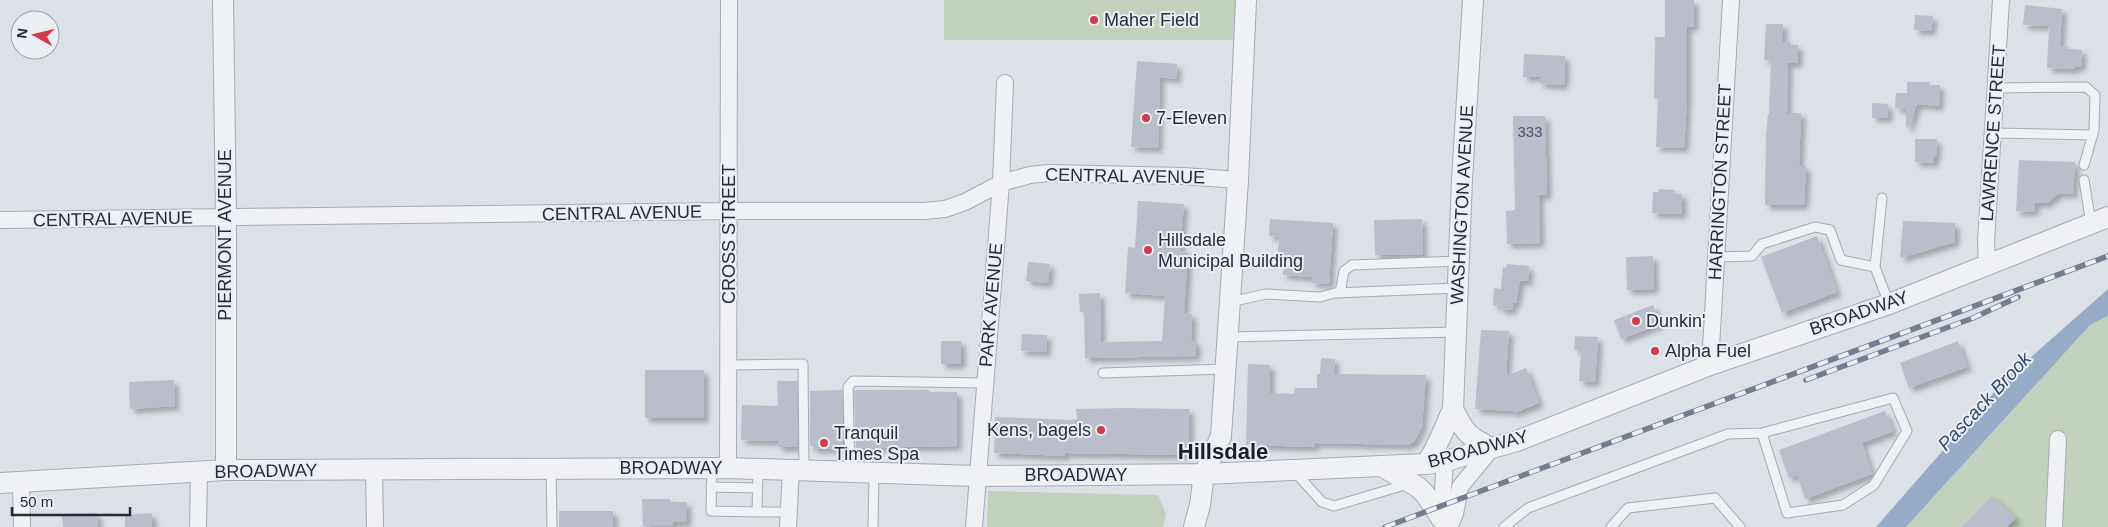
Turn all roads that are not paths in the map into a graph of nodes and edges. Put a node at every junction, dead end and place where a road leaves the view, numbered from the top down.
1 (223, 0) edge
2 (729, 0) edge
3 (1246, 0) edge
4 (1473, 0) edge
5 (1730, 0) edge
6 (2001, 0) edge
7 (1005, 83) dead end
8 (1996, 88) junction
9 (1994, 133) junction
10 (2093, 135) junction
11 (2084, 165) dead end
12 (1238, 180) junction
13 (2084, 180) dead end
14 (1001, 183) junction
15 (1882, 198) dead end
16 (729, 211) junction
17 (226, 218) junction
18 (0, 220) edge
19 (2100, 220) edge
20 (1716, 258) junction
21 (1459, 261) junction
22 (1987, 266) junction
23 (1875, 267) junction
24 (1458, 288) junction
25 (1340, 292) junction
26 (1230, 302) junction
27 (1889, 304) junction
28 (1456, 332) junction
29 (1228, 336) junction
30 (728, 365) junction
31 (1710, 365) junction
32 (1225, 369) junction
33 (1103, 373) dead end
34 (984, 383) junction
35 (1453, 410) junction
36 (1762, 433) junction
37 (2058, 439) dead end
38 (1492, 448) junction
39 (1435, 463) junction
40 (1381, 466) junction
41 (552, 468) junction
42 (374, 469) junction
43 (226, 470) junction
44 (798, 470) junction
45 (1294, 471) junction
46 (850, 472) junction
47 (199, 473) junction
48 (874, 473) junction
49 (717, 474) junction
50 (1204, 474) junction
51 (976, 476) junction
52 (758, 478) junction
53 (21, 482) junction
54 (0, 483) edge
55 (1411, 483) junction
56 (757, 512) junction
57 (789, 520) edge
58 (1445, 524) edge
59 (22, 527) edge
60 (198, 527) edge
61 (375, 527) edge
62 (552, 527) edge
63 (873, 527) edge
64 (974, 527) edge
65 (1194, 527) edge
66 (1504, 527) edge
67 (1611, 527) edge
68 (1740, 527) edge
69 (2054, 527) edge

1 - 17 street, PIERMONT AVENUE
2 - 16 street, CROSS STREET
3 - 12 street
4 - 21 street, WASHINGTON AVENUE
5 - 20 street, HARRINGTON STREET
6 - 8 street, LAWRENCE STREET
7 - 14 street, PARK AVENUE
8 - 9 street, LAWRENCE STREET
8 - 10 lane
9 - 10 lane
9 - 22 street, LAWRENCE STREET
10 - 11 lane
12 - 14 street, CENTRAL AVENUE
12 - 26 street
13 - 19 lane
14 - 16 street, CENTRAL AVENUE
14 - 34 street, PARK AVENUE
15 - 23 lane
16 - 17 street, CENTRAL AVENUE
16 - 30 street, CROSS STREET
17 - 18 street, CENTRAL AVENUE
17 - 43 street, PIERMONT AVENUE
19 - 22 street, BROADWAY
20 - 23 lane
20 - 31 street, HARRINGTON STREET
21 - 24 street, WASHINGTON AVENUE
21 - 25 lane
22 - 27 street, BROADWAY
23 - 27 lane
24 - 25 lane
24 - 28 street, WASHINGTON AVENUE
25 - 26 lane
26 - 29 street
27 - 31 street, BROADWAY
28 - 29 lane
28 - 35 street, WASHINGTON AVENUE
29 - 32 street
30 - 44 lane
30 - 49 street, CROSS STREET
31 - 38 street, BROADWAY
32 - 33 lane
32 - 50 street
34 - 46 lane
34 - 51 street, PARK AVENUE
35 - 38 street
35 - 39 street, WASHINGTON AVENUE
36 - 36 lane
36 - 66 lane
37 - 69 street
38 - 39 street, BROADWAY
38 - 58 street
39 - 40 street, BROADWAY
39 - 58 street, WASHINGTON AVENUE
40 - 45 street, BROADWAY
40 - 55 street
41 - 42 street, BROADWAY
41 - 49 street, BROADWAY
41 - 62 lane
42 - 43 street, BROADWAY
42 - 61 street
43 - 47 street, BROADWAY
44 - 46 street, BROADWAY
44 - 52 street, BROADWAY
44 - 57 street
45 - 50 street, BROADWAY
45 - 55 lane
46 - 48 street, BROADWAY
47 - 53 street, BROADWAY
47 - 60 street
48 - 51 street, BROADWAY
48 - 63 lane
49 - 52 street, BROADWAY
49 - 56 lane
50 - 51 street, BROADWAY
50 - 65 street
51 - 64 street, PARK AVENUE
52 - 56 lane
53 - 54 street, BROADWAY
53 - 59 street
55 - 58 street
56 - 57 lane
67 - 68 lane

